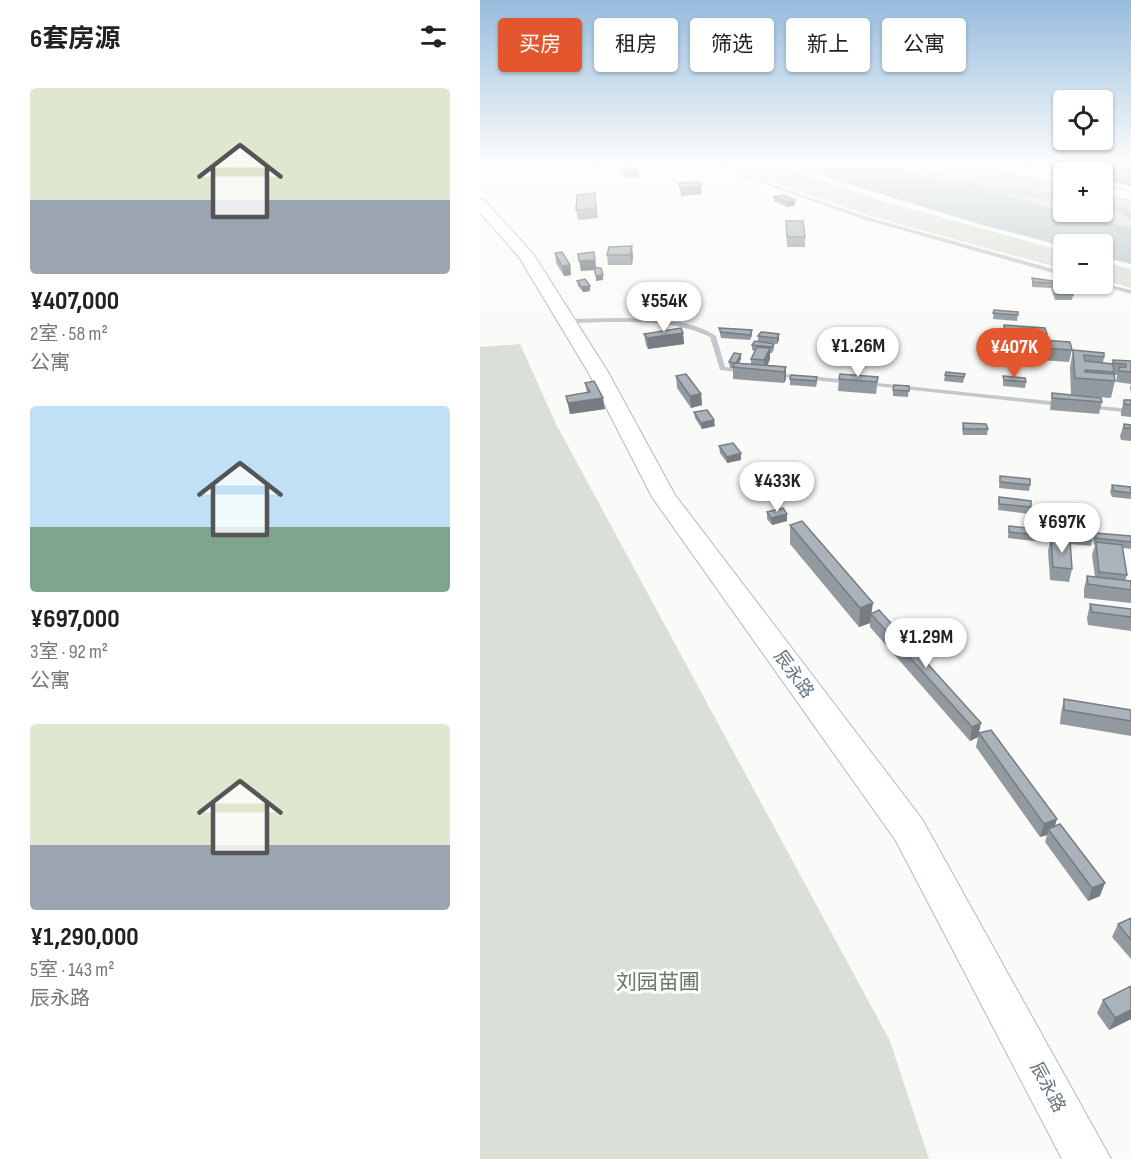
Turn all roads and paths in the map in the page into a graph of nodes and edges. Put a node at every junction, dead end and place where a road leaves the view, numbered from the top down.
1 (494, 219) edge
2 (869, 219) edge
3 (1053, 271) edge
4 (1113, 288) edge
5 (1131, 292) edge
6 (567, 321) junction
7 (757, 373) edge
8 (769, 374) edge
9 (1073, 405) edge
10 (1084, 406) edge
11 (1131, 411) edge
12 (1087, 1159) edge

1 - 6 main road, 辰永路
2 - 3 lane
4 - 5 lane
6 - 7 lane
6 - 12 main road, 辰永路
8 - 9 lane
10 - 11 lane

